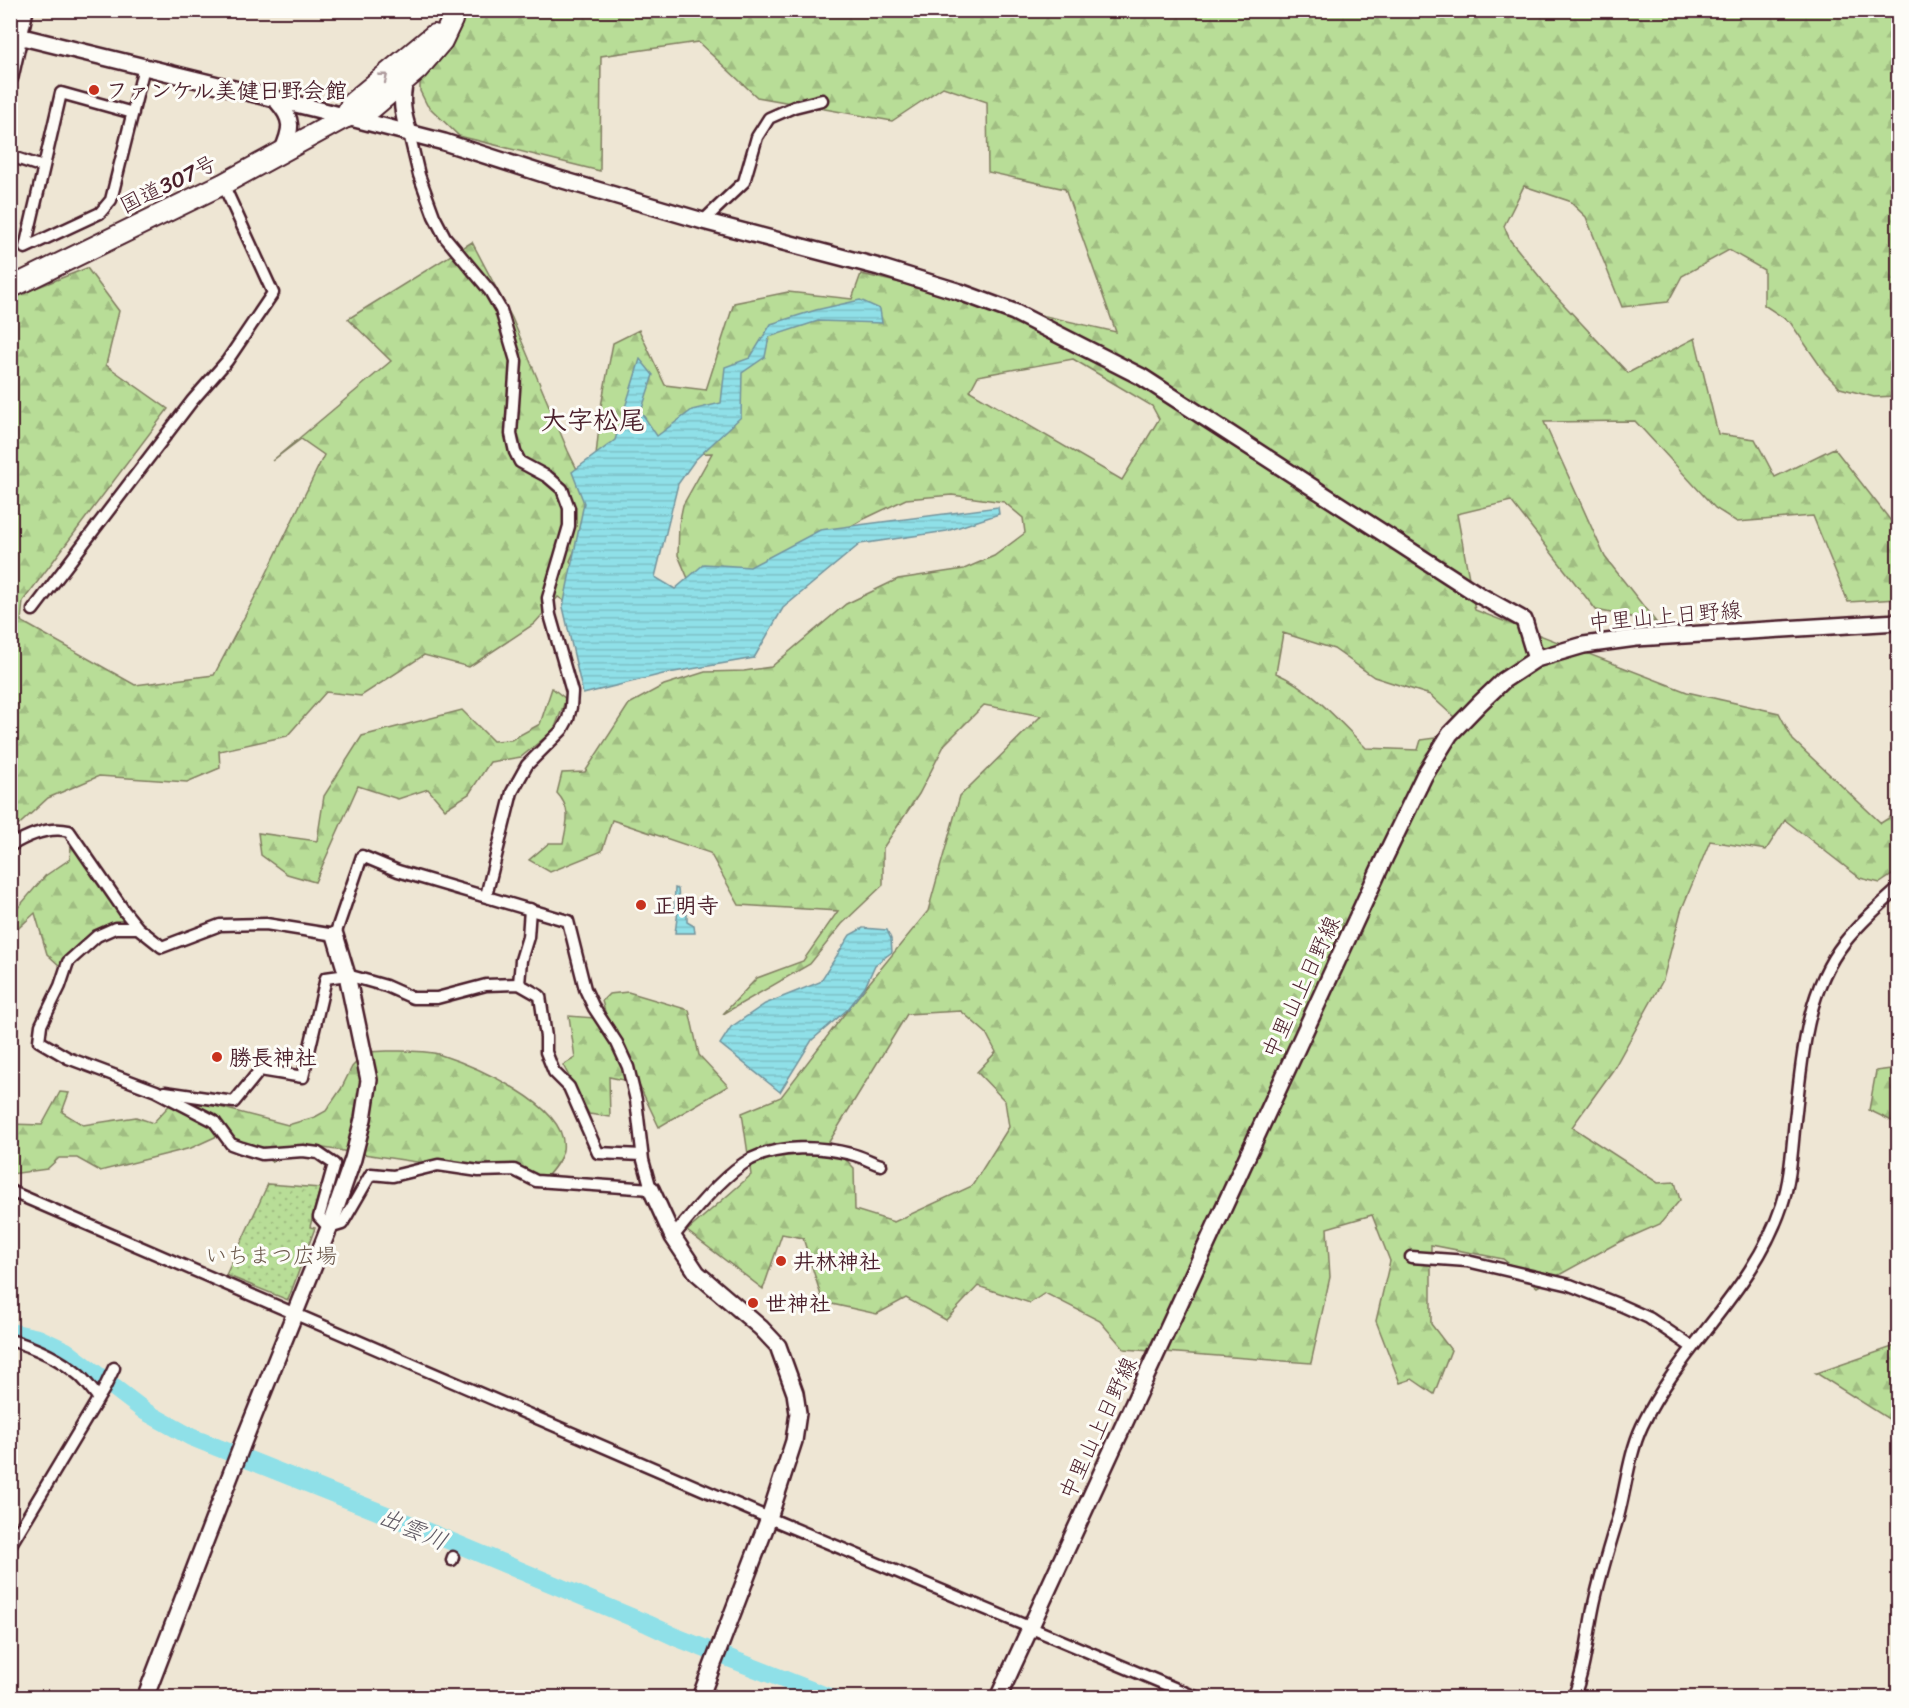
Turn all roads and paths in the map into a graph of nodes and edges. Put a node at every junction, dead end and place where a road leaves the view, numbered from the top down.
1 (25, 10) edge
2 (456, 15) edge
3 (15, 35) edge
4 (144, 67) junction
5 (10, 77) edge
6 (405, 81) junction
7 (822, 100) dead end
8 (277, 101) junction
9 (133, 113) junction
10 (344, 118) junction
11 (410, 134) junction
12 (282, 152) junction
13 (10, 156) edge
14 (43, 167) junction
15 (223, 184) junction
16 (703, 221) junction
17 (10, 288) edge
18 (33, 610) dead end
19 (1899, 622) edge
20 (1536, 659) junction
21 (10, 846) edge
22 (1899, 889) edge
23 (486, 896) junction
24 (530, 909) junction
25 (138, 928) junction
26 (335, 935) junction
27 (347, 975) junction
28 (519, 984) junction
29 (156, 1091) junction
30 (642, 1155) junction
31 (881, 1166) dead end
32 (651, 1189) junction
33 (10, 1191) edge
34 (329, 1228) junction
35 (673, 1237) junction
36 (1411, 1257) dead end
37 (294, 1313) junction
38 (10, 1340) edge
39 (1692, 1347) junction
40 (114, 1368) dead end
41 (101, 1393) junction
42 (769, 1518) junction
43 (10, 1546) edge
44 (1030, 1628) junction
45 (144, 1698) edge
46 (700, 1698) edge
47 (998, 1698) edge
48 (1198, 1698) edge
49 (1573, 1698) edge

1 - 3 street
2 - 6 highway, 国道307号
10 -> 2 highway, 国道307号
3 - 4 street
3 - 5 street
4 - 8 street
4 - 9 street
6 - 10 highway, 国道307号
6 - 11 street
7 - 16 street
8 - 10 street
8 - 12 street
9 - 14 street
9 - 14 street
10 - 11 street
10 - 12 highway, 国道307号
11 - 16 street
11 - 23 street
12 - 15 highway, 国道307号
13 - 14 street
15 - 17 highway, 国道307号
15 - 18 street
16 - 20 street
19 - 20 street, 中里山上日野線
20 - 44 street, 中里山上日野線
21 - 25 street
22 - 39 street
23 - 24 street
23 - 26 street
24 - 28 street
24 - 30 street
25 - 26 street
25 - 29 street
26 - 27 street
27 - 28 street
27 - 29 street
27 - 34 street
28 - 30 street
29 - 34 street
30 - 32 street
31 - 35 street
32 - 34 street
32 - 35 street
33 - 37 street
34 - 37 street
35 - 42 street
36 - 39 street
37 - 42 street
37 - 45 street
38 - 41 street
39 - 49 street
40 - 41 street
41 - 43 street
42 - 44 street
42 - 46 street
44 - 47 street, 中里山上日野線
44 - 48 street

